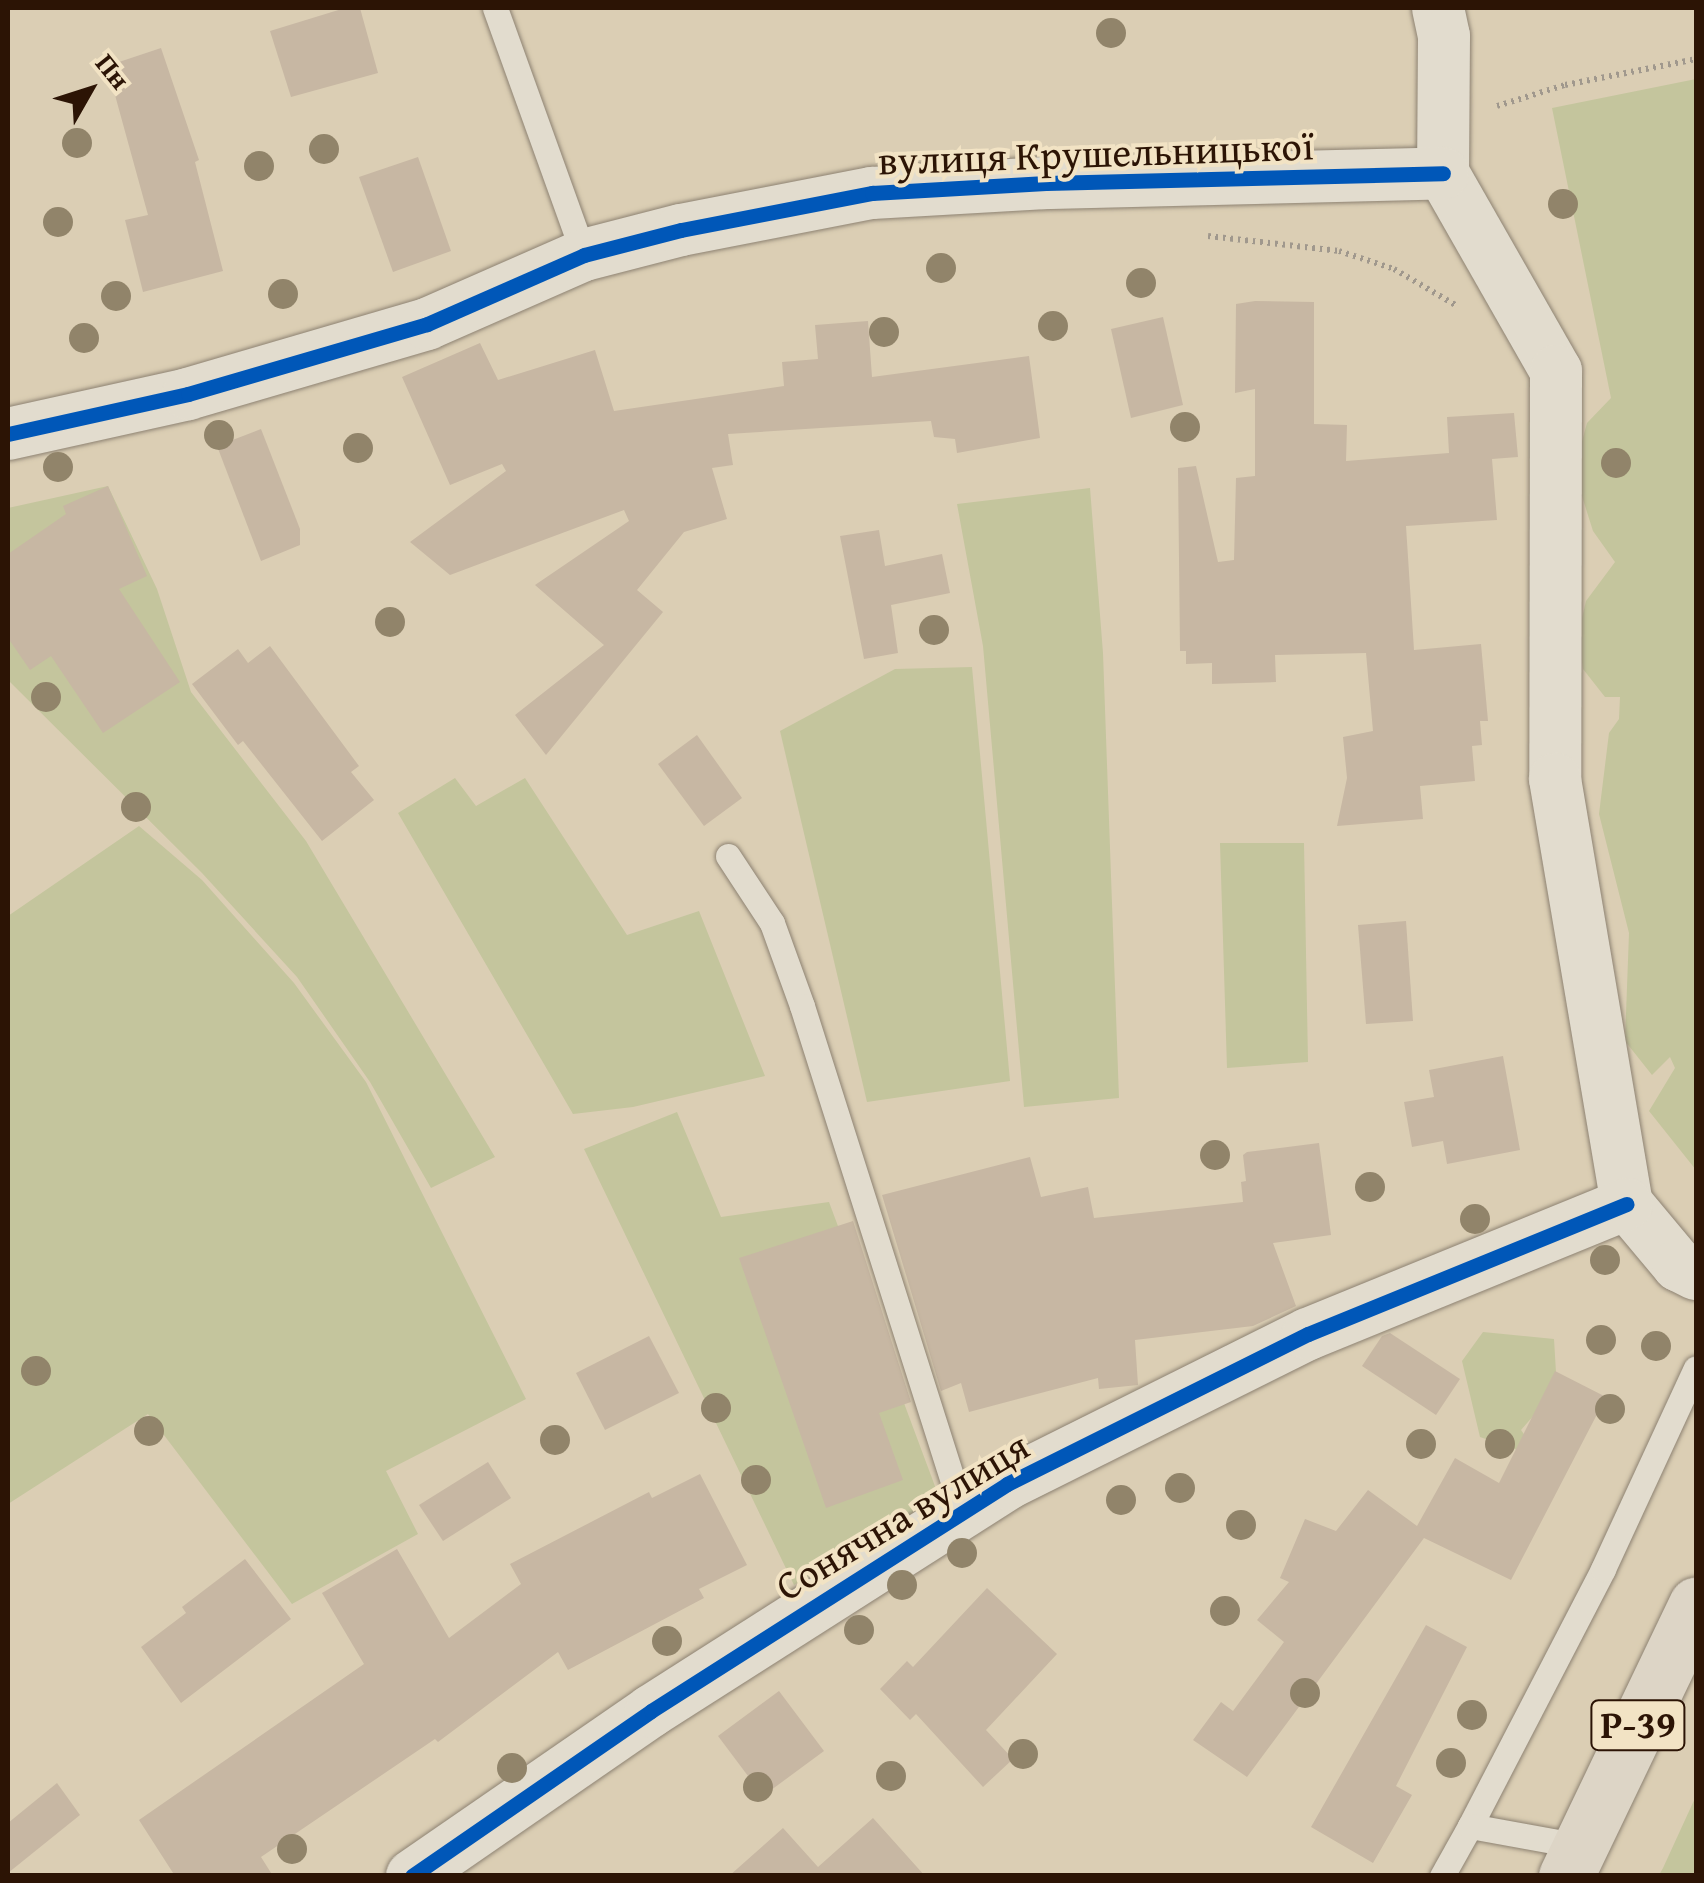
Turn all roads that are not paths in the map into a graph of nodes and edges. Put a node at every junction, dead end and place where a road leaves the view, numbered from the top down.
1 (494, 8) edge
2 (1438, 8) edge
3 (1443, 148) junction
4 (584, 255) junction
5 (8, 434) edge
6 (728, 856) dead end
7 (1627, 1204) junction
8 (1696, 1274) edge
9 (1696, 1368) edge
10 (966, 1510) junction
11 (1696, 1604) edge
12 (1470, 1826) junction
13 (1573, 1861) edge
14 (412, 1876) edge
15 (1442, 1876) edge

1 - 4 lane
2 - 3 street
3 - 4 street, вулиця Крушельницької
3 - 7 street
4 - 5 street, вулиця Крушельницької
6 - 10 lane
7 - 8 street
7 - 10 street, Сонячна вулиця
9 - 12 lane
10 - 14 street, Сонячна вулиця
11 - 13 main road, Р-39
12 - 13 lane
12 - 15 lane

